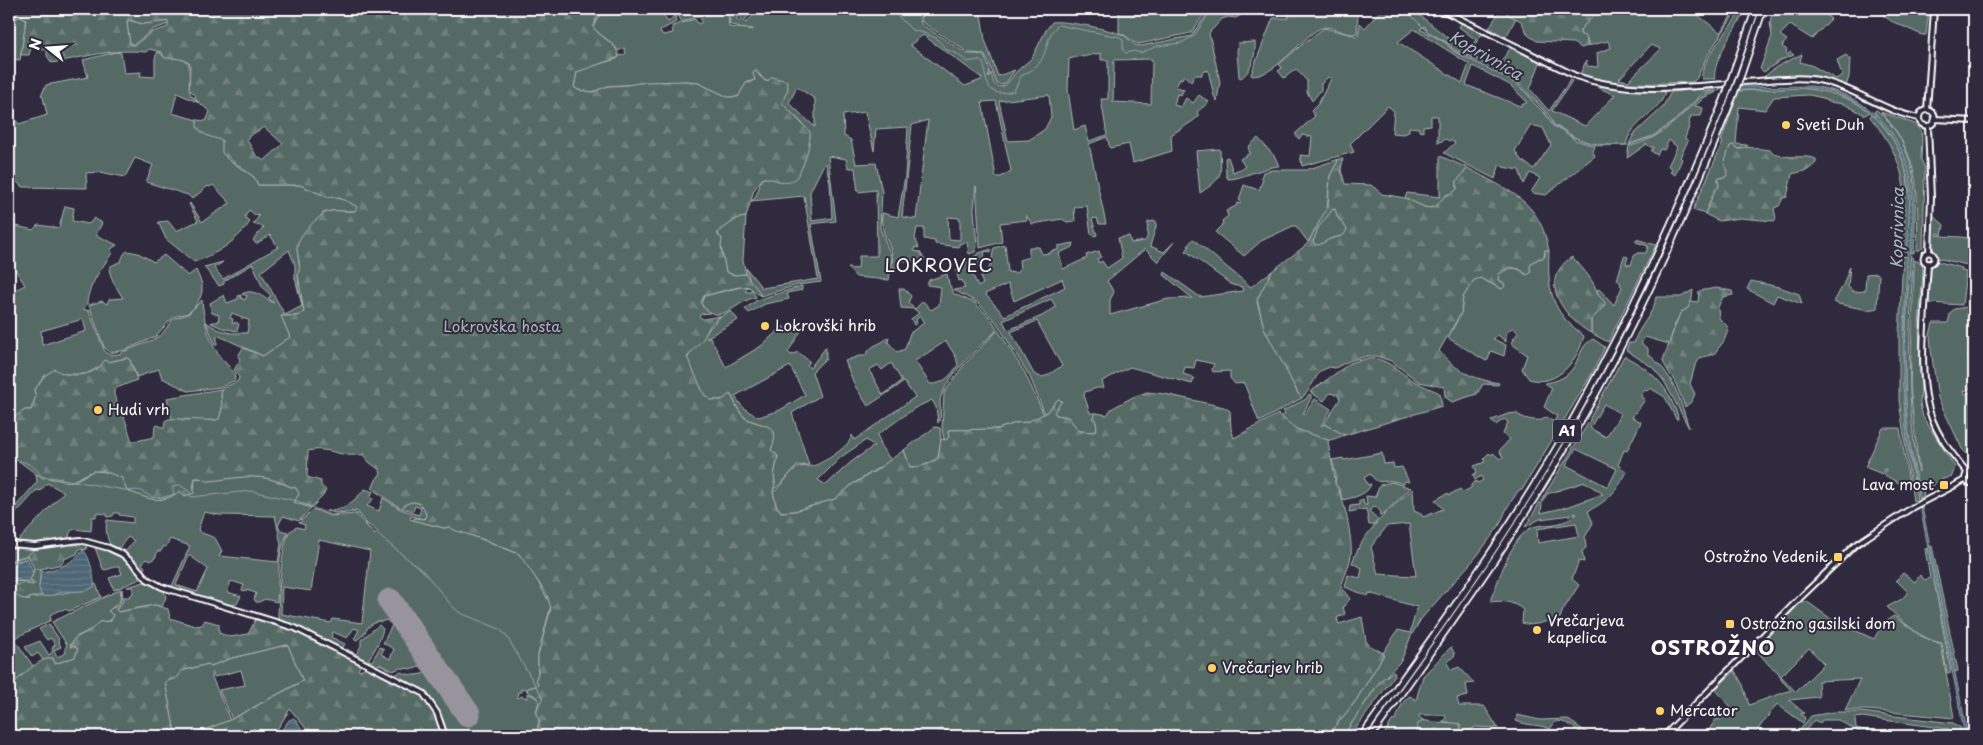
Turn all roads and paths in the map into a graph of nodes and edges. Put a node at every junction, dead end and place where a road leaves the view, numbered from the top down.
1 (1440, 9) edge
2 (1756, 9) edge
3 (1763, 9) edge
4 (1934, 9) edge
5 (1742, 82) dead end
6 (1725, 84) dead end
7 (1728, 98) junction
8 (1927, 110) junction
9 (1919, 118) junction
10 (1935, 119) junction
11 (1974, 121) edge
12 (1928, 127) junction
13 (1929, 252) junction
14 (1928, 263) junction
15 (1974, 471) edge
16 (1967, 472) junction
17 (1965, 480) junction
18 (1974, 483) edge
19 (9, 544) edge
20 (446, 736) edge
21 (1362, 736) edge
22 (1370, 736) edge
23 (1664, 736) edge

1 - 6 street
2 - 7 highway, A1, bridge
3 - 7 highway, A1, bridge
4 - 8 street
5 - 9 street
7 - 21 highway, A1
7 - 22 highway, A1
8 - 9 street
8 - 10 street
9 - 12 street
10 - 11 street
10 - 12 street
12 - 13 street
13 - 14 street
13 - 14 street
14 - 16 street
15 - 16 street
16 - 17 street
17 - 18 street
17 - 23 street
19 - 20 street

